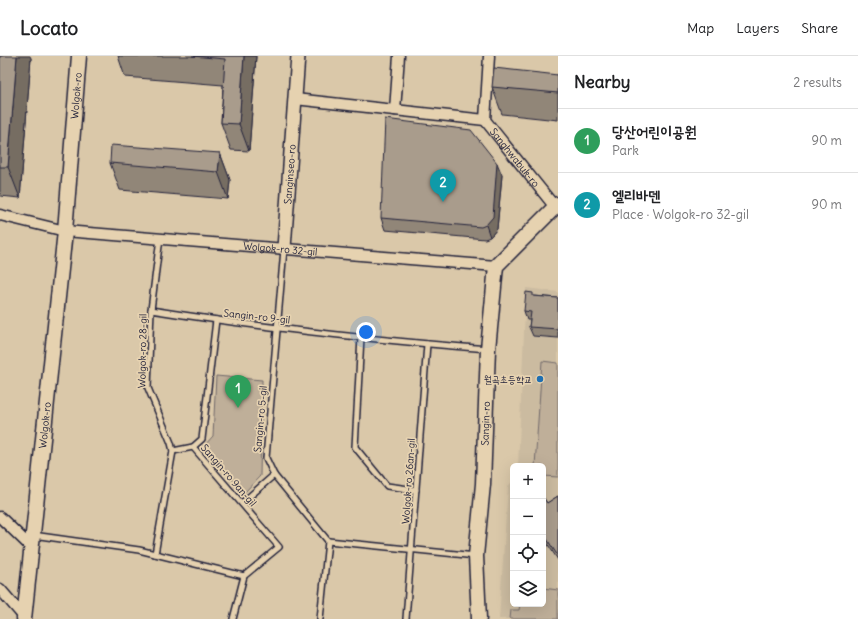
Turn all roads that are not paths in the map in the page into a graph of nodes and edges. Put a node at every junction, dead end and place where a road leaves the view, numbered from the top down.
1 (79, 56) edge
2 (298, 56) edge
3 (399, 56) edge
4 (490, 56) edge
5 (295, 99) junction
6 (395, 110) junction
7 (485, 120) junction
8 (557, 206) edge
9 (0, 214) edge
10 (65, 231) junction
11 (160, 238) junction
12 (284, 248) junction
13 (496, 266) junction
14 (151, 310) junction
15 (216, 320) junction
16 (276, 327) junction
17 (361, 337) junction
18 (427, 344) junction
19 (488, 349) junction
20 (193, 447) junction
21 (173, 451) junction
22 (274, 475) junction
23 (416, 490) junction
24 (242, 503) junction
25 (0, 517) edge
26 (32, 541) junction
27 (328, 541) junction
28 (412, 551) junction
29 (155, 554) junction
30 (476, 556) junction
31 (244, 576) junction
32 (0, 589) edge
33 (24, 618) edge
34 (233, 619) edge
35 (320, 619) edge
36 (406, 619) edge
37 (479, 619) edge

1 - 10 main road, Wolgok-ro
2 - 5 street, Sanginseo-ro
3 - 6 street
4 - 7 street, Sanghwabuk-ro
5 - 6 street
5 - 12 street, Sanginseo-ro
6 - 7 street
7 - 8 street, Sanghwabuk-ro
8 - 13 main road
9 - 10 street
10 - 11 street, Wolgok-ro 32-gil
10 - 26 main road, Wolgok-ro
11 - 12 street, Wolgok-ro 32-gil
11 - 14 lane, Wolgok-ro 28-gil
12 - 13 street, Wolgok-ro 32-gil
12 - 16 lane, Sangin-ro 5-gil
13 - 19 main road, Sangin-ro
14 - 15 lane, Sangin-ro 9-gil
14 - 21 lane, Wolgok-ro 28-gil
15 - 16 lane, Sangin-ro 9-gil
15 - 20 lane, Sangin-ro 9an-gil
16 - 17 lane, Sangin-ro 9-gil
16 - 22 lane, Sangin-ro 5-gil
17 - 18 lane, Sangin-ro 9-gil
17 - 23 lane
18 - 19 lane, Sangin-ro 9-gil
18 - 23 lane, Wolgok-ro 26an-gil
19 - 30 main road, Sangin-ro
20 - 21 lane
20 - 24 lane, Sangin-ro 9an-gil
21 - 29 lane, Wolgok-ro 28-gil
22 - 24 lane
22 - 27 lane, Sangin-ro 5-gil
23 - 28 lane, Wolgok-ro 26an-gil
24 - 31 lane, Sangin-ro 9an-gil
25 - 26 street
26 - 29 lane
26 - 33 main road, Wolgok-ro
27 - 28 lane
27 - 35 lane
28 - 30 lane
28 - 36 lane, Wolgok-ro 26an-gil
29 - 31 lane
30 - 37 main road, Sangin-ro
31 - 34 lane
32 - 33 street

